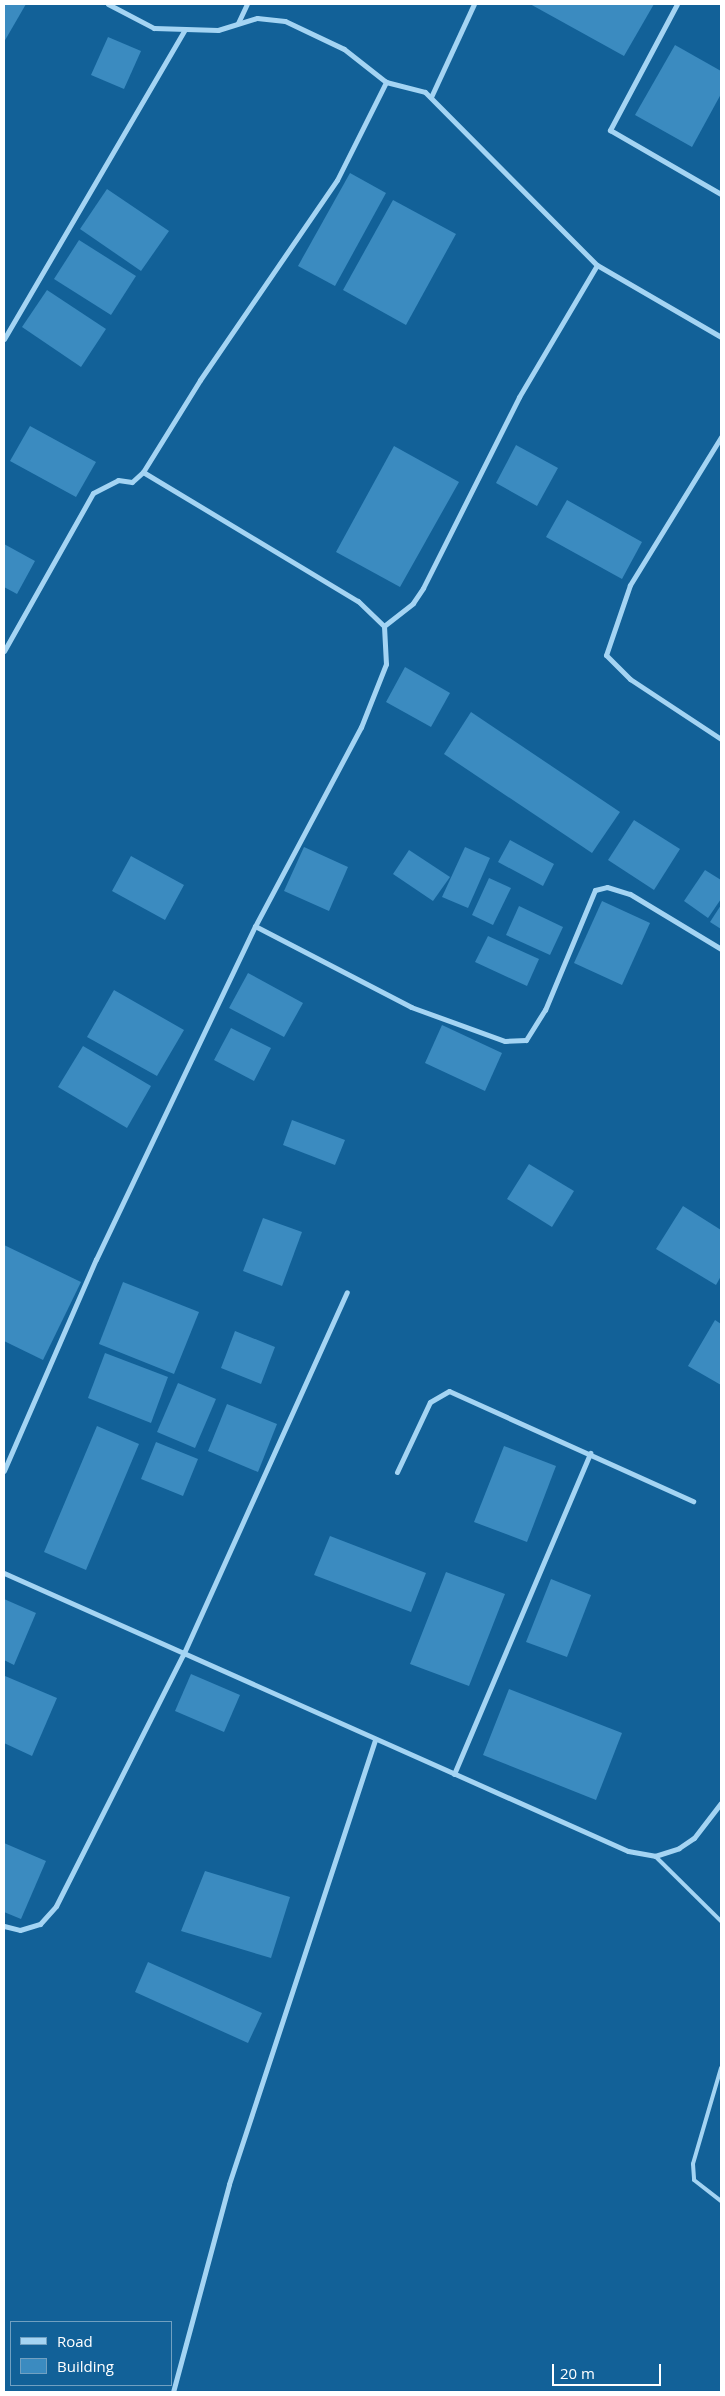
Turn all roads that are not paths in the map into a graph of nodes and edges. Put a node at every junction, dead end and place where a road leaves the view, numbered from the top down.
1 (108, 4) edge
2 (247, 4) edge
3 (474, 4) edge
4 (677, 4) edge
5 (238, 23) junction
6 (185, 29) junction
7 (386, 82) junction
8 (431, 97) junction
9 (721, 194) edge
10 (596, 265) junction
11 (721, 337) edge
12 (4, 339) edge
13 (721, 437) edge
14 (144, 472) junction
15 (384, 626) junction
16 (4, 651) edge
17 (721, 739) edge
18 (255, 926) junction
19 (721, 950) edge
20 (347, 1292) dead end
21 (590, 1453) junction
22 (4, 1471) edge
23 (397, 1472) dead end
24 (693, 1500) dead end
25 (4, 1573) edge
26 (183, 1655) junction
27 (375, 1740) junction
28 (454, 1774) junction
29 (721, 1803) edge
30 (655, 1856) junction
31 (721, 1921) edge
32 (4, 1926) edge
33 (721, 2068) edge
34 (721, 2201) edge
35 (173, 2392) edge

1 - 6 street
2 - 5 street
3 - 8 street
4 - 9 street
5 - 6 street
5 - 7 street
6 - 12 street
7 - 8 street
7 - 14 street
8 - 10 street
10 - 11 street
10 - 15 street
13 - 17 street
14 - 15 street
14 - 16 street
15 - 18 street
18 - 19 street
18 - 22 street
20 - 26 street
21 - 23 street
21 - 24 street
21 - 28 street
25 - 26 street
26 - 27 street
26 - 32 street
27 - 28 street
27 - 35 street
28 - 30 street
29 - 30 street
30 - 31 lane
33 - 34 lane

